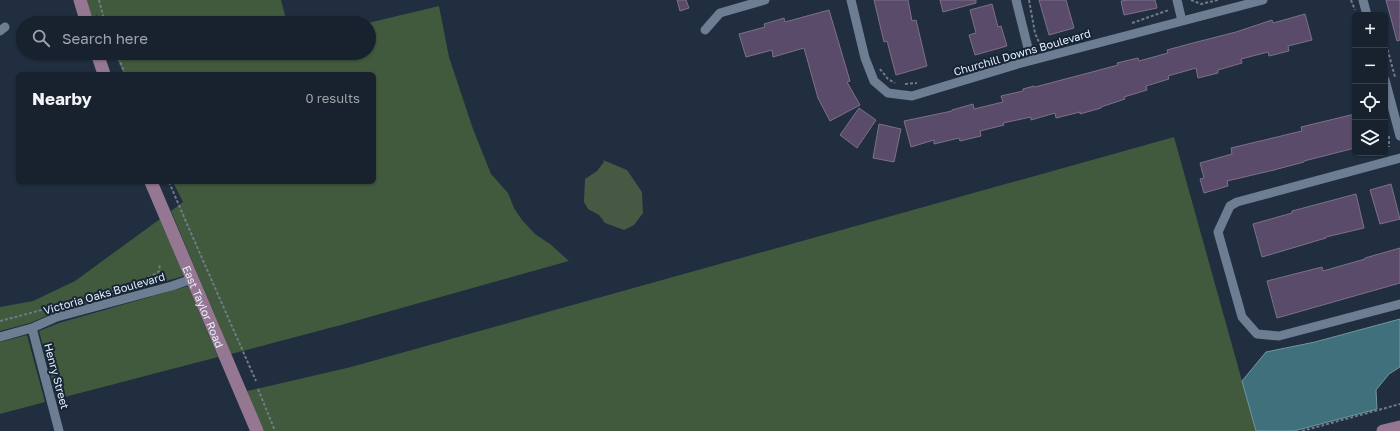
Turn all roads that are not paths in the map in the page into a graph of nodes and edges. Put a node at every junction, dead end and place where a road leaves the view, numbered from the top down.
1 (80, 0) edge
2 (765, 0) edge
3 (851, 0) edge
4 (1016, 0) edge
5 (1263, 0) edge
6 (1363, 0) edge
7 (1174, 3) edge
8 (1366, 12) edge
9 (85, 16) edge
10 (1182, 21) junction
11 (705, 30) dead end
12 (99, 60) edge
13 (1031, 60) junction
14 (103, 72) edge
15 (1386, 84) edge
16 (1400, 136) edge
17 (1400, 158) edge
18 (152, 184) edge
19 (192, 279) junction
20 (1400, 304) edge
21 (32, 328) junction
22 (0, 337) edge
23 (1400, 427) edge
24 (59, 431) edge
25 (256, 431) edge
26 (1383, 431) edge

1 - 9 main road
2 - 11 street
3 - 13 street, Churchill Downs Boulevard
4 - 13 street
5 - 10 street, Churchill Downs Boulevard
6 - 8 street
7 - 10 street
10 - 13 street, Churchill Downs Boulevard
12 - 14 main road
15 - 16 street
17 - 20 street
18 - 19 main road, East Taylor Road
19 - 21 street, Victoria Oaks Boulevard
19 - 25 main road, East Taylor Road
21 - 22 street, Victoria Oaks Boulevard
21 - 24 street, Henry Street
23 - 26 main road

